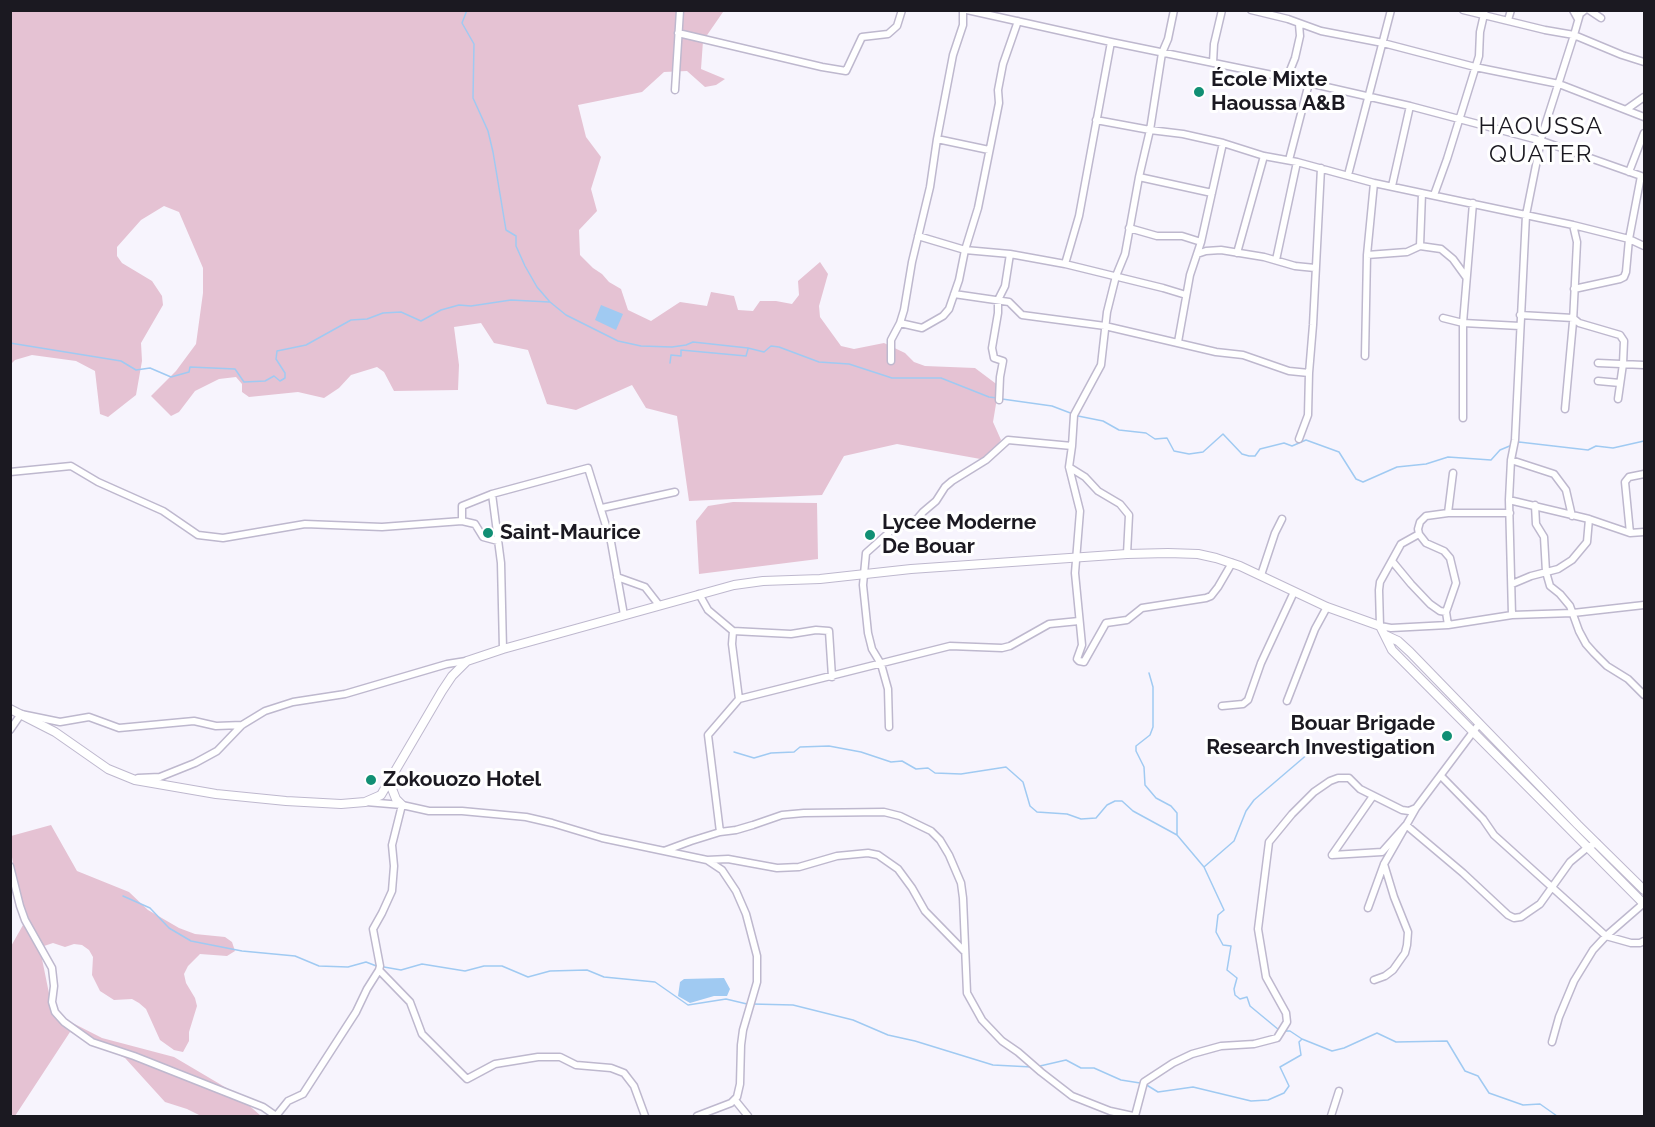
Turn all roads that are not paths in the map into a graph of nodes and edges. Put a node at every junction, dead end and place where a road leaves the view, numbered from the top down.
1 (680, 10) edge
2 (902, 10) edge
3 (965, 10) edge
4 (1012, 10) edge
5 (1174, 10) edge
6 (1222, 10) edge
7 (1251, 10) edge
8 (1391, 10) edge
9 (1463, 10) edge
10 (1511, 10) edge
11 (1573, 10) edge
12 (1587, 10) edge
13 (1485, 13) edge
14 (1600, 18) dead end
15 (1010, 19) junction
16 (1508, 20) junction
17 (1578, 20) junction
18 (1018, 21) junction
19 (1299, 24) junction
20 (678, 33) junction
21 (1574, 35) junction
22 (1111, 42) junction
23 (1383, 43) junction
24 (1162, 52) junction
25 (1644, 62) edge
26 (1213, 63) junction
27 (1474, 67) junction
28 (1287, 78) junction
29 (1309, 83) junction
30 (1558, 84) junction
31 (675, 90) dead end
32 (1369, 96) junction
33 (1644, 97) edge
34 (1410, 106) junction
35 (1627, 109) junction
36 (1644, 117) edge
37 (1460, 119) junction
38 (1096, 120) junction
39 (1150, 130) junction
40 (1644, 133) edge
41 (937, 139) junction
42 (1542, 141) junction
43 (1223, 143) junction
44 (989, 150) junction
45 (1264, 156) junction
46 (1289, 160) junction
47 (1297, 162) junction
48 (1321, 168) junction
49 (1629, 172) junction
50 (1348, 175) junction
51 (1139, 177) junction
52 (1643, 177) edge
53 (1374, 183) junction
54 (1392, 186) junction
55 (1212, 193) junction
56 (1422, 193) junction
57 (1434, 195) junction
58 (1473, 203) junction
59 (1526, 214) junction
60 (1573, 225) junction
61 (1129, 228) junction
62 (918, 236) junction
63 (1629, 239) junction
64 (1201, 242) junction
65 (1420, 246) junction
66 (1644, 246) edge
67 (965, 250) junction
68 (1237, 253) junction
69 (1010, 254) junction
70 (1197, 254) junction
71 (1367, 255) junction
72 (1276, 260) junction
73 (1065, 264) junction
74 (1315, 268) junction
75 (1116, 276) junction
76 (1466, 277) junction
77 (1574, 289) junction
78 (954, 294) junction
79 (1186, 295) junction
80 (998, 300) junction
81 (1520, 315) junction
82 (1443, 318) dead end
83 (1573, 318) junction
84 (900, 323) junction
85 (1463, 323) junction
86 (1105, 326) junction
87 (1520, 326) junction
88 (1178, 342) junction
89 (1365, 356) dead end
90 (891, 361) dead end
91 (1598, 363) dead end
92 (1623, 364) junction
93 (1644, 365) edge
94 (1309, 373) junction
95 (1598, 381) dead end
96 (1620, 383) junction
97 (1618, 399) dead end
98 (999, 400) dead end
99 (1565, 409) dead end
100 (1463, 418) dead end
101 (1299, 439) dead end
102 (1072, 446) junction
103 (1511, 460) junction
104 (1069, 467) junction
105 (10, 472) edge
106 (1453, 472) dead end
107 (1644, 474) edge
108 (675, 492) dead end
109 (492, 494) junction
110 (1509, 500) junction
111 (1535, 505) junction
112 (602, 508) junction
113 (1448, 513) junction
114 (1510, 513) junction
115 (1572, 516) junction
116 (1282, 519) dead end
117 (1589, 519) junction
118 (462, 521) junction
119 (1644, 532) edge
120 (1419, 534) junction
121 (1630, 534) junction
122 (498, 541) junction
123 (1127, 554) junction
124 (1076, 558) junction
125 (1392, 561) junction
126 (1232, 563) junction
127 (1546, 572) junction
128 (863, 574) junction
129 (1261, 575) junction
130 (617, 577) junction
131 (1512, 584) junction
132 (1294, 592) junction
133 (699, 594) junction
134 (659, 605) junction
135 (1644, 605) edge
136 (1326, 607) junction
137 (1446, 612) junction
138 (1573, 613) junction
139 (624, 615) junction
140 (1512, 615) junction
141 (1079, 621) junction
142 (1448, 625) junction
143 (1380, 626) junction
144 (733, 631) junction
145 (1385, 635) junction
146 (503, 649) junction
147 (467, 661) junction
148 (881, 664) junction
149 (831, 677) junction
150 (1442, 686) junction
151 (1435, 694) junction
152 (1644, 695) edge
153 (740, 699) junction
154 (1287, 701) dead end
155 (1222, 706) dead end
156 (10, 709) edge
157 (21, 714) junction
158 (1479, 724) junction
159 (242, 725) junction
160 (889, 727) dead end
161 (10, 730) edge
162 (1473, 733) junction
163 (1441, 776) junction
164 (129, 778) junction
165 (389, 781) junction
166 (1373, 796) junction
167 (365, 802) junction
168 (402, 806) junction
169 (1416, 808) junction
170 (1406, 825) junction
171 (720, 832) junction
172 (1597, 843) junction
173 (1588, 847) junction
174 (664, 851) junction
175 (707, 860) junction
176 (1384, 864) junction
177 (10, 866) edge
178 (1631, 876) junction
179 (1624, 883) junction
180 (1550, 887) junction
181 (1644, 890) edge
182 (1644, 904) edge
183 (1368, 908) dead end
184 (1606, 936) junction
185 (1644, 941) edge
186 (965, 951) junction
187 (379, 970) junction
188 (1374, 980) dead end
189 (1552, 1042) dead end
190 (1339, 1091) dead end
191 (735, 1100) junction
192 (276, 1116) edge
193 (645, 1116) edge
194 (697, 1116) edge
195 (748, 1116) edge
196 (1134, 1116) edge
197 (1331, 1116) edge

1 - 20 street
2 - 20 street
3 - 15 street
3 - 41 street
4 - 15 street
5 - 24 street
6 - 26 street
7 - 19 street
8 - 23 street
9 - 13 street
10 - 16 street
11 - 17 street
12 - 14 street
12 - 17 street
13 - 16 street
13 - 27 street
15 - 18 street
16 - 21 street
17 - 21 street
18 - 22 street
18 - 44 street
19 - 23 street
19 - 28 street
20 - 31 street
21 - 25 street
21 - 30 street
22 - 24 street
22 - 38 street
23 - 27 street
23 - 32 street
24 - 26 street
24 - 39 street
26 - 28 street
27 - 30 street
27 - 37 street
28 - 29 street
29 - 32 street
29 - 46 street
30 - 35 street
30 - 42 street
32 - 34 street
32 - 50 street
33 - 35 street
34 - 37 street
34 - 54 street
35 - 36 street
37 - 42 street
37 - 57 street
38 - 39 street
38 - 73 street
39 - 43 street
39 - 51 street
40 - 49 street
41 - 44 street
41 - 62 street
42 - 49 street
42 - 59 street
43 - 45 street
43 - 55 street
44 - 67 street
45 - 46 street
45 - 68 street
46 - 47 street
47 - 48 street
47 - 72 street
48 - 50 street
48 - 74 street
49 - 52 street
50 - 53 street
51 - 55 street
51 - 61 street
52 - 63 street
53 - 54 street
53 - 71 street
54 - 56 street
55 - 64 street
56 - 57 street
56 - 65 street
57 - 58 street
58 - 59 street
58 - 76 street
59 - 60 street
59 - 81 street
60 - 63 street
60 - 77 street
61 - 64 street
61 - 75 street
62 - 67 street
62 - 84 street
63 - 66 street
63 - 77 street
64 - 70 street
65 - 71 street
65 - 76 street
67 - 69 street
67 - 78 street
68 - 70 street
68 - 72 street
69 - 73 street
69 - 80 street
70 - 79 street
71 - 89 street
72 - 74 street
73 - 75 street
74 - 94 street
75 - 79 street
75 - 86 street
76 - 85 street
77 - 83 street
78 - 80 street
78 - 84 street
79 - 88 street
80 - 86 street
80 - 98 street
81 - 83 street
81 - 87 street
82 - 85 street
83 - 92 street
83 - 99 street
84 - 90 street
85 - 87 street
85 - 100 street
86 - 88 street
86 - 102 street
87 - 103 street
88 - 94 street
91 - 92 street
92 - 93 street
92 - 96 street
94 - 101 street
95 - 96 street
96 - 97 street
102 - 104 street
102 - 128 street
103 - 110 street
103 - 115 street
104 - 123 street
104 - 124 street
105 - 118 street
106 - 113 street
107 - 121 street
108 - 112 street
109 - 112 street
109 - 118 street
109 - 122 street
110 - 111 street
110 - 114 street
111 - 115 street
111 - 127 street
112 - 130 street
113 - 114 street
113 - 120 street
114 - 131 street
115 - 117 street
116 - 129 street
117 - 121 street
117 - 127 street
118 - 122 street
119 - 121 street
120 - 125 street
120 - 137 street
122 - 146 street
123 - 124 main road
123 - 126 main road
124 - 128 main road
124 - 141 street
125 - 137 street
125 - 143 street
126 - 129 main road
126 - 141 street
127 - 131 street
127 - 138 street
128 - 133 main road
128 - 148 street
129 - 132 main road
130 - 134 street
130 - 139 street
131 - 140 street
132 - 136 main road
132 - 155 street
133 - 134 main road
133 - 144 street
134 - 139 main road
135 - 138 street
136 - 143 main road
136 - 154 street
137 - 142 street
138 - 140 street
138 - 152 street
139 - 146 main road
140 - 142 street
141 - 148 street
142 - 143 street
143 - 145 main road
144 - 149 street
144 - 153 street
145 - 150 main road
145 - 151 main road
146 - 147 main road
147 - 159 street
147 - 165 main road
148 - 149 street
148 - 160 street
149 - 153 street
150 - 151 main road
150 - 158 main road
151 - 162 main road
153 - 171 street
156 - 157 main road
157 - 159 street
157 - 161 street
157 - 164 main road
158 - 162 street
158 - 172 main road
159 - 164 street
162 - 163 street
162 - 173 main road
163 - 169 street
163 - 180 street
164 - 167 main road
165 - 167 main road
165 - 168 main road
166 - 169 street
166 - 170 street
166 - 196 street
167 - 168 street
168 - 174 street
168 - 187 street
169 - 170 street
170 - 176 street
170 - 180 street
171 - 174 street
171 - 186 street
172 - 173 street
172 - 178 main road
173 - 179 main road
173 - 180 street
174 - 175 street
175 - 186 street
175 - 191 street
176 - 183 street
176 - 188 street
177 - 192 street
178 - 179 main road
178 - 181 main road
179 - 182 main road
180 - 184 street
182 - 184 street
184 - 185 street
184 - 189 street
186 - 196 street
187 - 192 street
187 - 193 street
190 - 197 street
191 - 194 street
191 - 195 street

